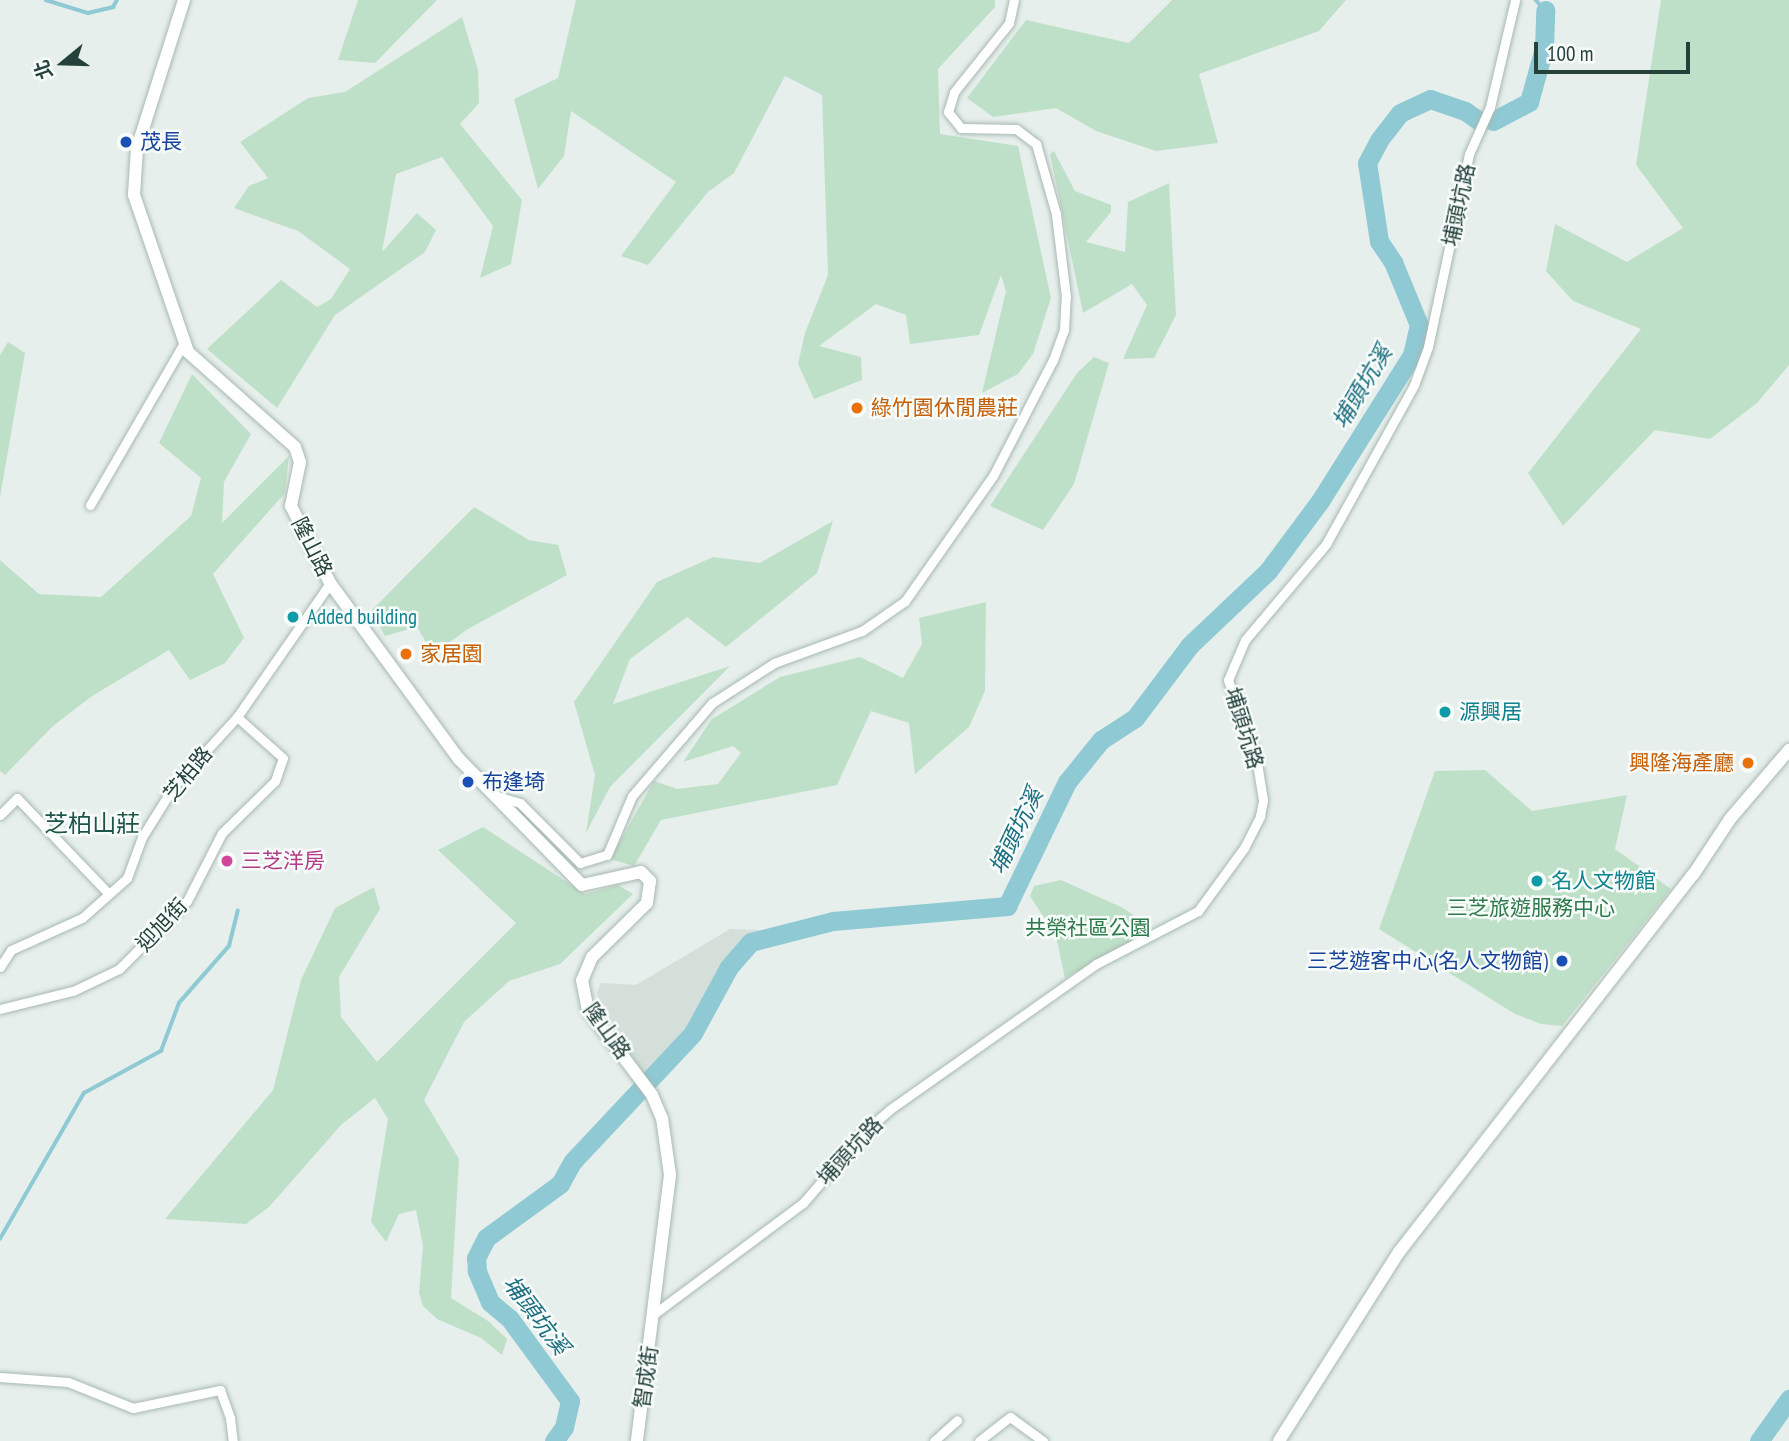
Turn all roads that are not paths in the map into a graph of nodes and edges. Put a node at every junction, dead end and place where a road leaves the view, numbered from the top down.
1 (184, 0) edge
2 (1014, 0) edge
3 (1515, 0) edge
4 (185, 341) junction
5 (90, 505) dead end
6 (330, 583) junction
7 (237, 717) junction
8 (1789, 750) edge
9 (497, 796) junction
10 (0, 816) edge
11 (108, 894) junction
12 (0, 967) edge
13 (0, 1009) edge
14 (654, 1314) junction
15 (0, 1377) edge
16 (957, 1420) dead end
17 (233, 1441) edge
18 (637, 1441) edge
19 (934, 1441) edge
20 (979, 1441) edge
21 (1043, 1441) edge
22 (1279, 1441) edge

1 - 4 street, 隆山路
2 - 9 street
3 - 14 street, 埔頭坑路
4 - 5 street
4 - 6 street, 隆山路
6 - 7 street, 芝柏路
6 - 9 street, 隆山路
7 - 11 street, 芝柏路
7 - 13 street, 迎旭街
8 - 22 street
9 - 14 street, 隆山路
10 - 11 street
11 - 12 street, 芝柏路
14 - 18 street, 智成街
15 - 17 street
16 - 19 street
20 - 21 street

